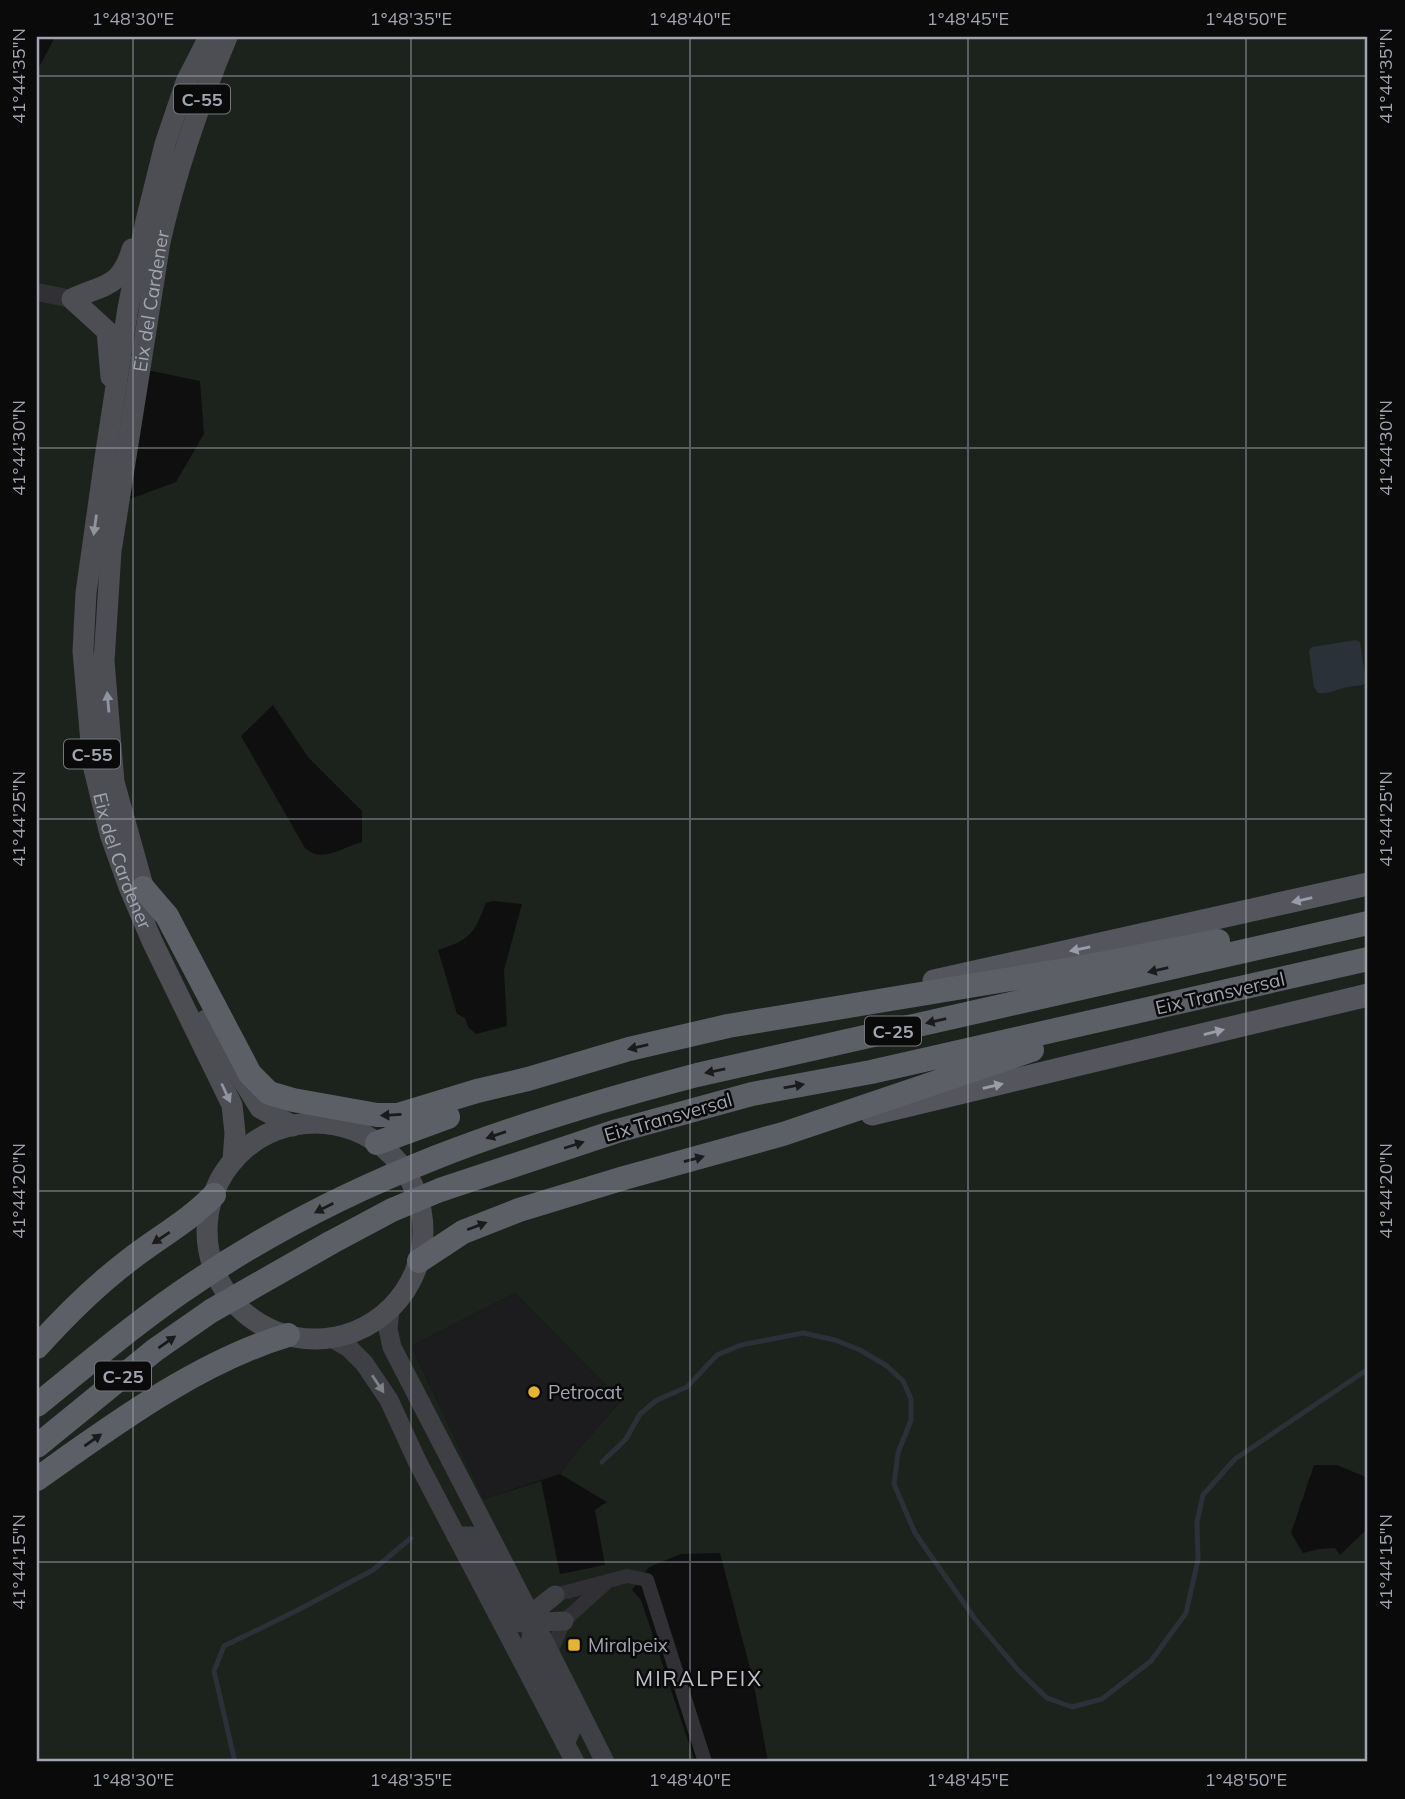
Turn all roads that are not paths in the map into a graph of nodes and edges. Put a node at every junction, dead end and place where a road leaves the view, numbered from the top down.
1 (209, 37) edge
2 (227, 37) edge
3 (181, 162) junction
4 (150, 205) junction
5 (37, 292) edge
6 (76, 300) junction
7 (128, 308) junction
8 (112, 417) junction
9 (121, 484) junction
10 (1368, 884) edge
11 (143, 888) junction
12 (1368, 923) edge
13 (1368, 959) edge
14 (1368, 995) edge
15 (1155, 1007) junction
16 (728, 1026) junction
17 (528, 1079) junction
18 (293, 1126) junction
19 (783, 1135) junction
20 (377, 1143) junction
21 (233, 1161) junction
22 (214, 1195) junction
23 (419, 1261) junction
24 (390, 1309) junction
25 (288, 1335) junction
26 (330, 1337) junction
27 (37, 1347) edge
28 (37, 1405) edge
29 (37, 1446) edge
30 (37, 1479) edge
31 (456, 1536) junction
32 (608, 1581) junction
33 (555, 1595) joint
34 (564, 1621) junction
35 (535, 1623) junction
36 (551, 1652) junction
37 (565, 1744) junction
38 (575, 1762) edge
39 (605, 1762) edge
40 (705, 1762) edge

1 - 4 main road, Eix del Cardener / C-55
2 - 3 main road, Eix del Cardener / C-55
3 - 7 main road, Eix del Cardener / C-55
3 - 9 main road, Eix del Cardener / C-55
4 - 6 main road, Eix del Cardener / C-55
4 - 7 main road, Eix del Cardener / C-55
5 - 6 street
6 - 7 main road, Eix del Cardener
6 - 8 main road, Eix del Cardener / C-55
7 - 8 main road, Eix del Cardener / C-55
7 - 9 main road, Eix del Cardener / C-55
8 -> 21 main road, Eix del Cardener / C-55
11 -> 9 main road, Eix del Cardener / C-55
10 -> 16 highway
17 -> 11 highway
11 - 18 main road, Eix del Cardener / C-55
12 - 16 highway
12 -> 28 highway, Eix Transversal / C-25
13 - 15 highway, Eix Transversal / C-25
19 -> 14 highway
15 - 19 highway
29 -> 15 highway, Eix Transversal / C-25
16 -> 17 highway
17 - 20 highway
18 - 20 main road, C-55
18 - 21 main road, C-55
23 -> 19 highway
20 - 23 main road, C-55
21 - 22 main road, C-55
22 - 25 main road, C-55
22 -> 27 highway
23 - 24 main road, C-55
24 - 26 main road, C-55
24 - 35 main road
25 - 26 main road, C-55
30 -> 25 highway
26 -> 31 main road
31 - 35 main road
31 - 37 main road
32 - 33 street
32 - 34 street
32 - 40 street
33 - 35 main road
34 - 35 main road
34 - 36 street
35 - 36 main road
35 - 37 main road
36 - 39 main road
37 - 38 main road

